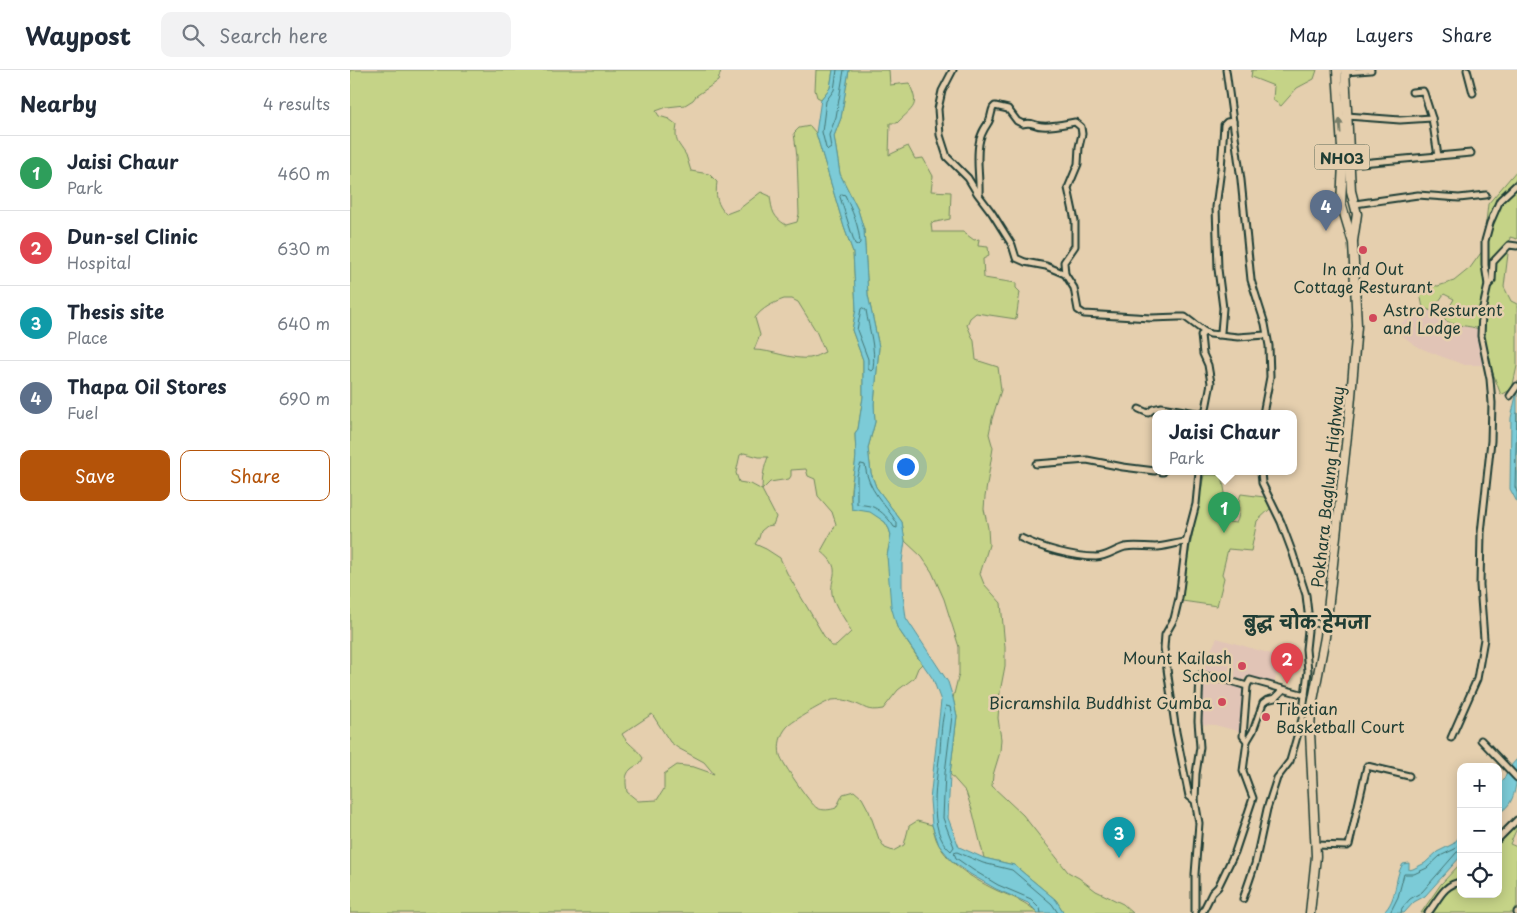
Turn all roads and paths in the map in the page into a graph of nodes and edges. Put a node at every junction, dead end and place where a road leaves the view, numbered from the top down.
1 (953, 70) edge
2 (1226, 70) edge
3 (1371, 70) edge
4 (1467, 70) edge
5 (1342, 71) edge
6 (1412, 92) dead end
7 (1474, 93) dead end
8 (1347, 116) junction
9 (1432, 118) junction
10 (1233, 121) junction
11 (1471, 153) dead end
12 (1438, 156) junction
13 (1350, 164) junction
14 (1517, 184) edge
15 (979, 195) junction
16 (1486, 195) dead end
17 (1355, 204) junction
18 (1353, 243) junction
19 (1517, 246) edge
20 (1065, 274) junction
21 (1488, 285) junction
22 (1204, 332) junction
23 (1218, 335) junction
24 (1266, 335) junction
25 (1517, 386) edge
26 (1510, 396) dead end
27 (1139, 409) dead end
28 (1179, 410) edge
29 (1205, 410) edge
30 (1264, 410) edge
31 (1036, 464) dead end
32 (1152, 471) edge
33 (1199, 475) edge
34 (1261, 475) edge
35 (1021, 538) dead end
36 (1186, 542) junction
37 (1310, 621) junction
38 (1326, 626) junction
39 (1247, 686) junction
40 (1283, 690) junction
41 (1305, 695) junction
42 (1451, 738) dead end
43 (1481, 740) dead end
44 (1247, 741) junction
45 (1409, 776) dead end
46 (1517, 778) edge
47 (1195, 801) junction
48 (1517, 820) edge
49 (1502, 835) edge
50 (1316, 845) junction
51 (1457, 883) edge
52 (1243, 899) dead end
53 (1195, 913) edge
54 (1202, 913) edge
55 (1310, 913) edge
56 (1428, 913) edge

1 - 15 street
2 - 10 street
3 - 5 street
4 - 7 street
5 - 8 highway, Pokhara Baglung Highway
18 -> 5 highway, Pokhara Baglung Highway / NH03
6 - 9 street
8 - 9 street
8 - 13 highway, Pokhara Baglung Highway
9 - 12 street
10 - 23 street
10 - 24 street
11 - 12 street
12 - 13 street
13 - 17 highway, Pokhara Baglung Highway
14 - 21 street
15 - 20 street
15 - 20 street
16 - 17 street
17 - 18 highway, Pokhara Baglung Highway
18 - 38 highway, Pokhara Baglung Highway / NH03
19 - 21 street
20 - 22 street
21 - 42 street
22 - 23 street
22 - 29 street
23 - 24 street
24 - 30 street
25 - 26 street
27 - 28 street
31 - 32 street
33 - 36 street
34 - 37 street
35 - 36 street
36 - 47 street
37 - 38 street
37 - 41 street
38 - 50 highway, Pokhara Baglung Highway
39 - 40 street
39 - 44 street
39 - 47 street
40 - 41 street
40 - 44 street
41 - 52 street
43 - 46 street
44 - 54 street
45 - 50 street
47 - 53 street
48 - 49 street
50 - 55 highway, Pokhara Baglung Highway
51 - 56 street

